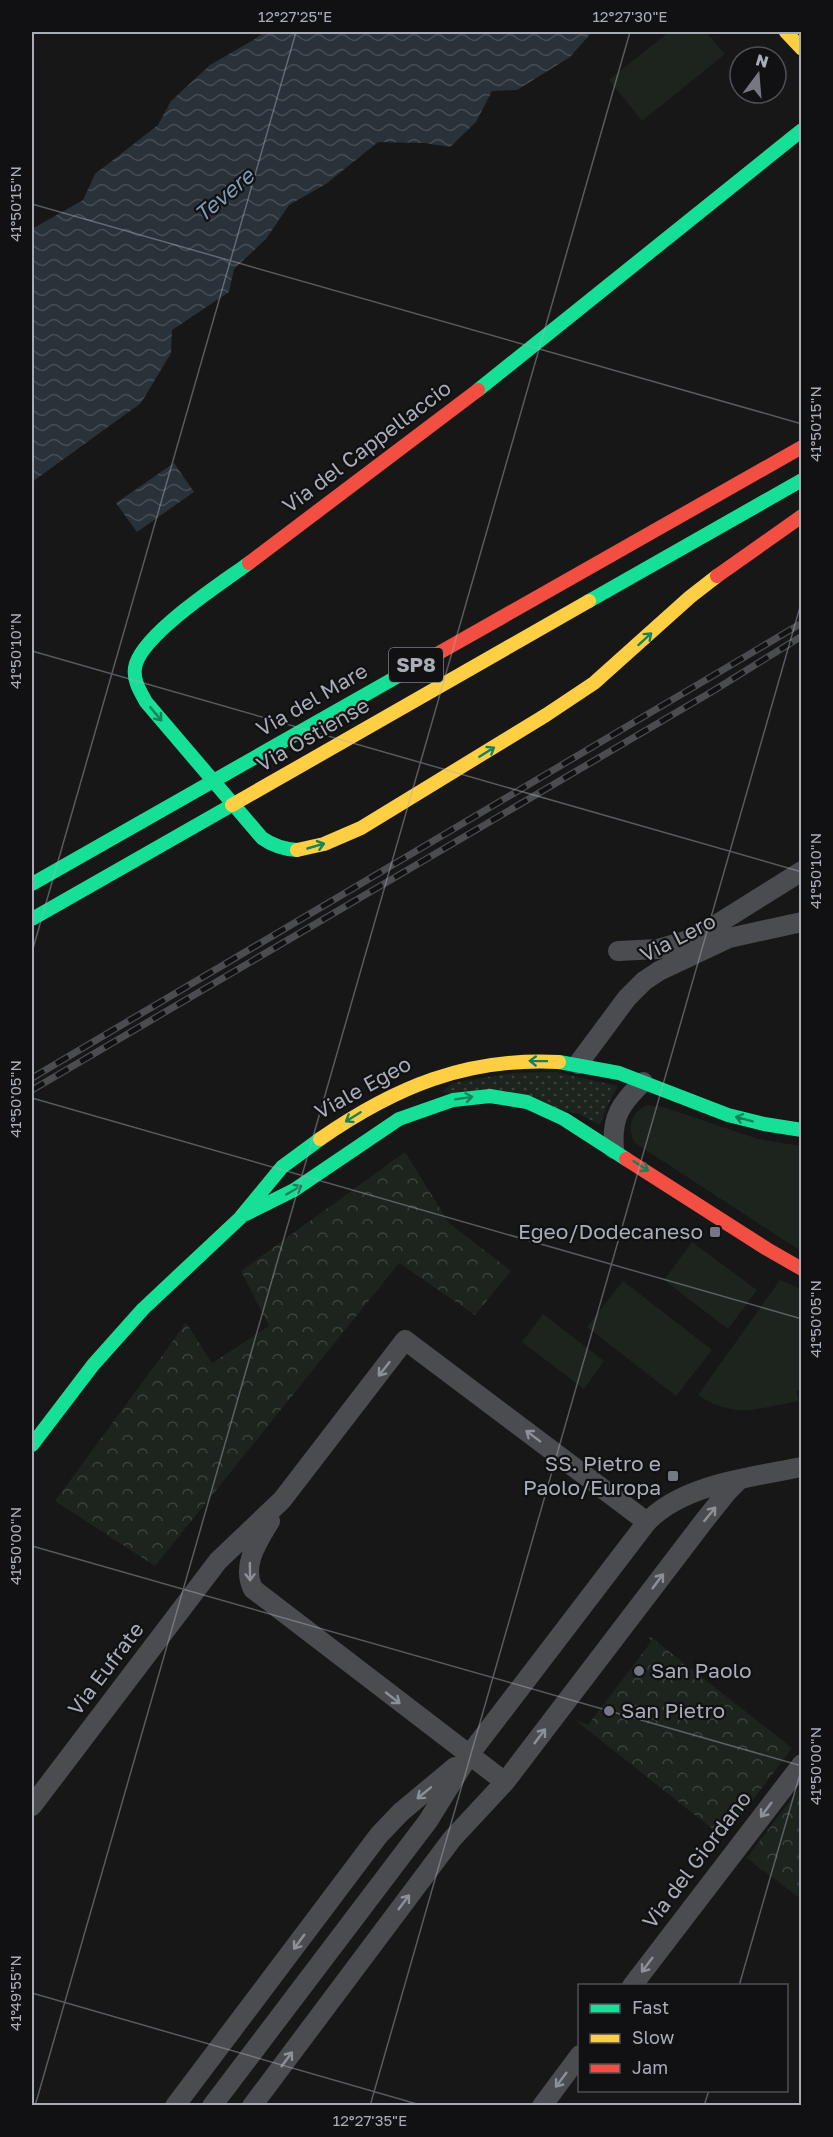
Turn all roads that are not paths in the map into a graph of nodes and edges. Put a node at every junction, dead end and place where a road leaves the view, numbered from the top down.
1 (786, 32) edge
2 (801, 49) edge
3 (801, 130) edge
4 (801, 447) edge
5 (801, 480) edge
6 (801, 516) edge
7 (801, 871) edge
8 (32, 884) edge
9 (32, 919) edge
10 (801, 922) edge
11 (618, 951) dead end
12 (578, 1064) junction
13 (643, 1082) junction
14 (801, 1130) edge
15 (614, 1149) junction
16 (242, 1216) junction
17 (801, 1269) edge
18 (32, 1445) edge
19 (801, 1467) edge
20 (739, 1480) junction
21 (282, 1500) junction
22 (647, 1522) junction
23 (469, 1755) junction
24 (801, 1764) edge
25 (504, 1782) junction
26 (32, 1806) edge
27 (336, 1892) junction
28 (361, 1910) junction
29 (384, 1928) junction
30 (270, 1982) junction
31 (634, 1984) edge
32 (293, 1999) junction
33 (318, 2018) junction
34 (578, 2056) edge
35 (180, 2099) edge
36 (200, 2106) edge
37 (212, 2106) edge
38 (252, 2106) edge
39 (542, 2106) edge

1 - 2 main road
3 -> 6 main road, Via del Cappellaccio
4 - 8 main road, Via del Mare / SP8
5 - 9 main road, Via Ostiense
7 - 11 street, Via Lero
10 - 12 street, Via Lero
12 - 13 main road, Viale Egeo
12 -> 16 main road, Viale Egeo
14 -> 13 main road, Viale Egeo
13 - 15 street
16 -> 15 main road, Viale Egeo
15 -> 17 main road, Viale Egeo
16 - 18 main road, Viale Egeo
19 - 20 street
20 - 22 street
25 -> 20 street
22 -> 21 street
21 -> 23 street
21 - 26 street, Via Eufrate
22 - 23 street
23 - 25 street
23 -> 27 street
23 - 28 street
24 -> 31 street, Via del Giordano
29 -> 25 street
27 - 28 street
27 -> 30 street
28 - 29 street
28 - 32 street
29 - 33 street
30 - 32 street
30 - 35 street
32 - 33 street
32 - 37 street
38 -> 33 street
34 -> 39 street
35 - 36 street

